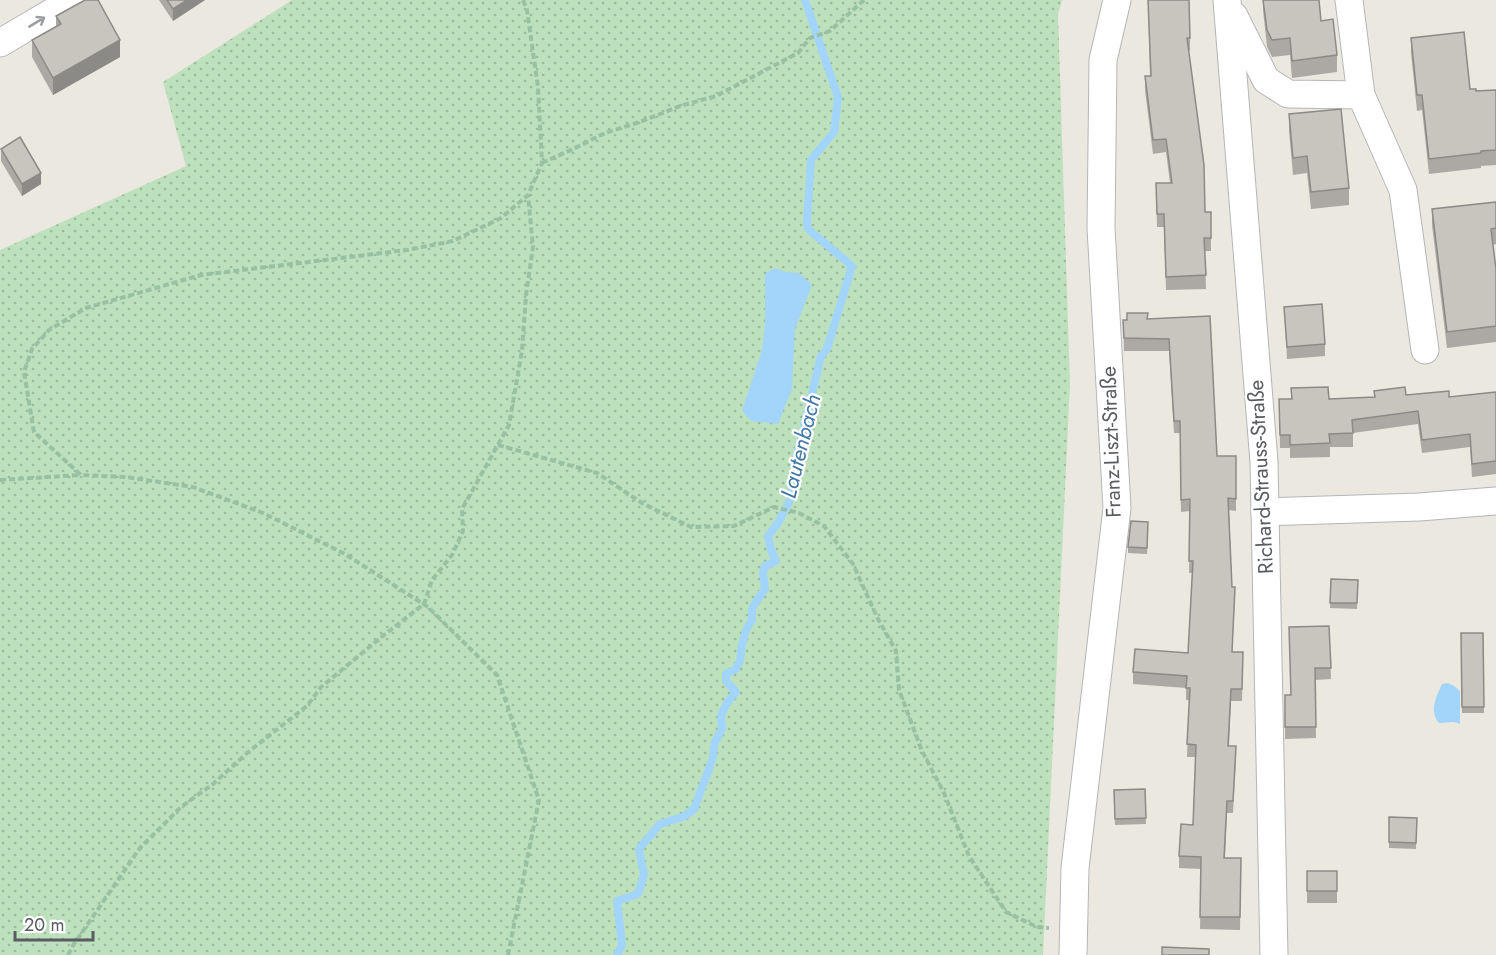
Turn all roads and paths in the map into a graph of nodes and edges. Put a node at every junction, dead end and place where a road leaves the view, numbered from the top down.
1 (74, 0) edge
2 (523, 0) edge
3 (864, 0) edge
4 (1117, 0) edge
5 (1349, 0) edge
6 (1227, 1) edge
7 (0, 43) edge
8 (1361, 96) junction
9 (542, 163) junction
10 (528, 195) junction
11 (1425, 350) dead end
12 (498, 445) junction
13 (81, 475) junction
14 (0, 480) edge
15 (1496, 501) edge
16 (1265, 512) junction
17 (424, 604) junction
18 (1073, 943) edge
19 (68, 955) edge
20 (508, 955) edge
21 (1274, 955) edge

7 -> 1 street
2 - 9 path
3 - 9 path
4 - 18 street, Franz-Liszt-Straße
5 - 8 street
6 - 8 street
6 - 16 street, Richard-Strauss-Straße
8 - 11 street
9 - 10 path
10 - 12 path
10 - 13 path
12 - 17 path
12 - 18 path
13 - 14 path
13 - 17 path
15 - 16 street
16 - 21 street, Richard-Strauss-Straße
17 - 19 path
17 - 20 path

